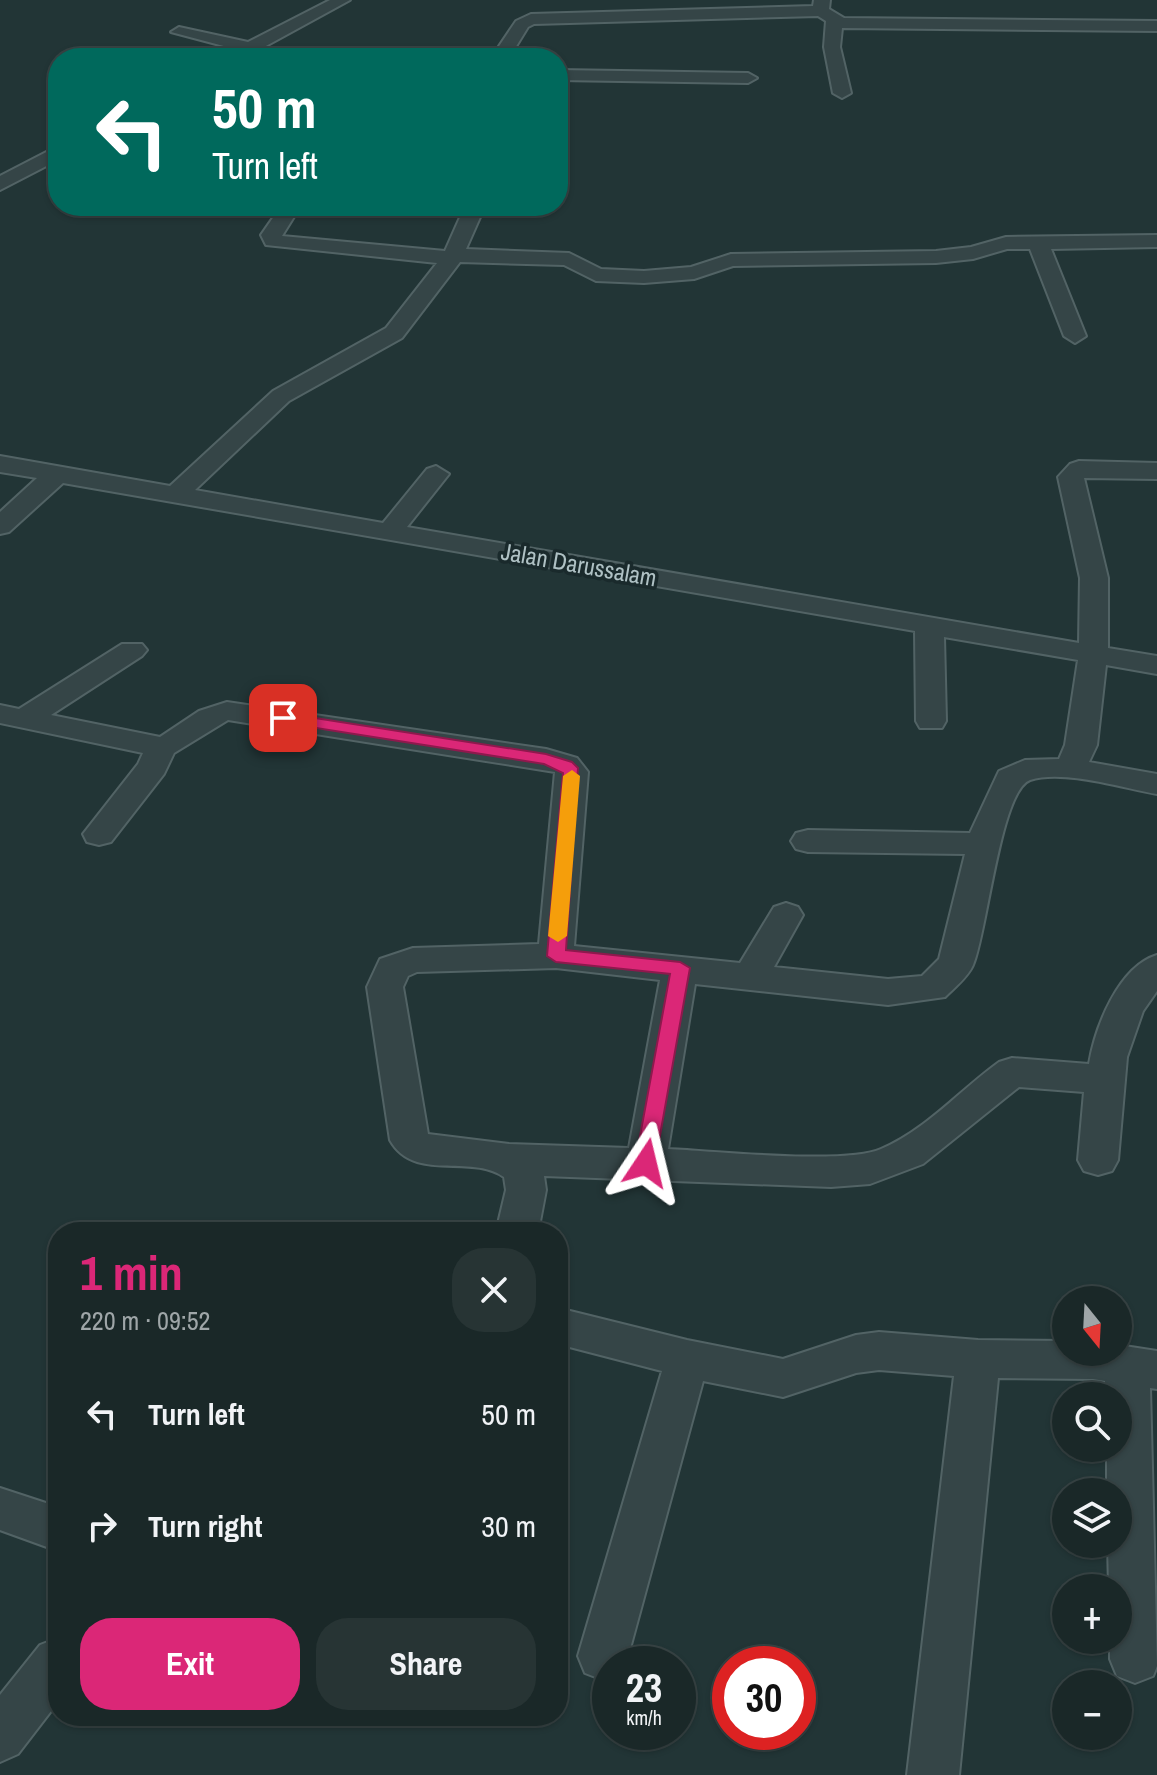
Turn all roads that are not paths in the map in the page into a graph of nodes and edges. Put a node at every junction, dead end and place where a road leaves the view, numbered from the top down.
1 (532, 0) edge
2 (306, 2) dead end
3 (336, 3) edge
4 (826, 11) edge
5 (531, 19) junction
6 (1157, 26) edge
7 (179, 32) dead end
8 (251, 48) joint
9 (506, 48) edge
10 (568, 75) edge
11 (748, 78) dead end
12 (842, 93) dead end
13 (48, 160) edge
14 (0, 184) edge
15 (284, 216) edge
16 (471, 216) edge
17 (1157, 241) edge
18 (1038, 242) junction
19 (453, 256) junction
20 (1075, 336) dead end
21 (0, 464) edge
22 (1157, 471) edge
23 (57, 474) junction
24 (436, 474) dead end
25 (176, 494) junction
26 (0, 526) edge
27 (390, 531) junction
28 (929, 625) junction
29 (132, 650) dead end
30 (1093, 654) junction
31 (1157, 665) edge
32 (9, 719) edge
33 (931, 721) dead end
34 (161, 747) junction
35 (1070, 768) junction
36 (1157, 784) edge
37 (99, 834) dead end
38 (808, 841) dead end
39 (984, 844) junction
40 (786, 915) dead end
41 (556, 956) junction
42 (680, 968) junction
43 (1157, 968) edge
44 (751, 976) junction
45 (1105, 1080) junction
46 (510, 1159) junction
47 (1098, 1160) dead end
48 (646, 1163) junction
49 (520, 1222) edge
50 (568, 1329) edge
51 (687, 1359) junction
52 (978, 1359) junction
53 (1142, 1368) edge
54 (0, 1509) edge
55 (48, 1526) edge
56 (606, 1646) edge
57 (1135, 1659) dead end
58 (48, 1675) edge
59 (0, 1736) edge
60 (933, 1775) edge

1 - 5 street
2 - 3 street
3 - 8 street
4 - 5 street
4 - 6 street
4 - 12 street
5 - 9 street
7 - 8 street
10 - 11 street
13 - 14 street
15 - 19 street
16 - 19 street
17 - 18 street
18 - 19 street
18 - 20 street
19 - 25 street
21 - 23 street, Jalan Darussalam
22 - 30 street
23 - 25 street, Jalan Darussalam
23 - 26 street
24 - 27 street
25 - 27 street, Jalan Darussalam
27 - 28 street, Jalan Darussalam
28 - 30 street, Jalan Darussalam
28 - 33 street
29 - 32 street
30 - 31 street, Jalan Darussalam
30 - 35 street
32 - 34 street
34 - 37 street
34 - 41 street
35 - 36 street
35 - 39 street
38 - 39 street
39 - 44 street
40 - 44 street
41 - 42 street
41 - 46 street
42 - 44 street
42 - 48 street
43 - 45 street
45 - 47 street
45 - 48 street
46 - 48 street
46 - 49 street
50 - 51 street
51 - 52 street
51 - 56 street
52 - 53 street
52 - 60 street
53 - 57 street
54 - 55 street
58 - 59 street

